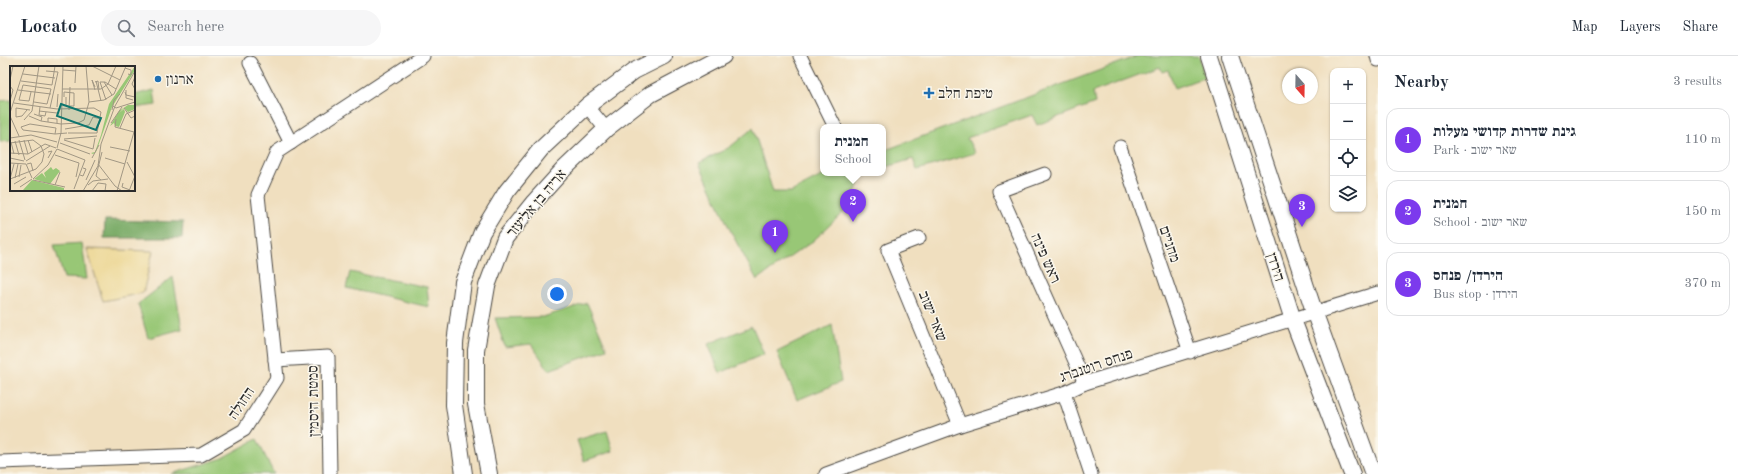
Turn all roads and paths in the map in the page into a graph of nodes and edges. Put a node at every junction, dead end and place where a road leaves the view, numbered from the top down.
1 (423, 56) edge
2 (664, 56) edge
3 (723, 56) edge
4 (800, 56) edge
5 (1209, 56) edge
6 (1230, 56) edge
7 (1377, 56) edge
8 (1378, 60) edge
9 (250, 63) dead end
10 (587, 106) junction
11 (834, 124) edge
12 (606, 129) junction
13 (291, 143) junction
14 (1120, 147) dead end
15 (1045, 174) dead end
16 (919, 238) dead end
17 (1378, 294) edge
18 (1315, 314) junction
19 (1293, 320) junction
20 (1190, 352) junction
21 (275, 360) junction
22 (1085, 383) junction
23 (1064, 393) junction
24 (960, 425) junction
25 (0, 462) edge
26 (330, 474) edge
27 (464, 474) edge
28 (489, 474) edge
29 (826, 474) edge
30 (1091, 474) edge
31 (1352, 474) edge
32 (1372, 474) edge

1 - 13 street
2 - 10 street, אריה בן אליעזר
3 - 12 street, אריה בן אליעזר
4 - 11 street
5 - 19 street, הירדן
6 - 18 street, הירדן
7 - 8 street
9 - 13 street
10 - 12 street
10 - 27 street, אריה בן אליעזר
12 - 28 street, אריה בן אליעזר
13 - 21 street, החולה
14 - 20 street, מחניים
15 - 22 street, ראש פינה
16 - 24 street, שאר ישוב
17 - 18 street, פנחס רוטנברג
18 - 19 street, פנחס רוטנברג
18 - 32 street, הירדן
19 - 20 street, פנחס רוטנברג
19 - 31 street, הירדן
20 - 22 street, פנחס רוטנברג
21 - 25 street, החולה
21 - 26 street, סמטת היסמין
22 - 23 street, פנחס רוטנברג
23 - 24 street, פנחס רוטנברג
23 - 30 street
24 - 29 street, פנחס רוטנברג

